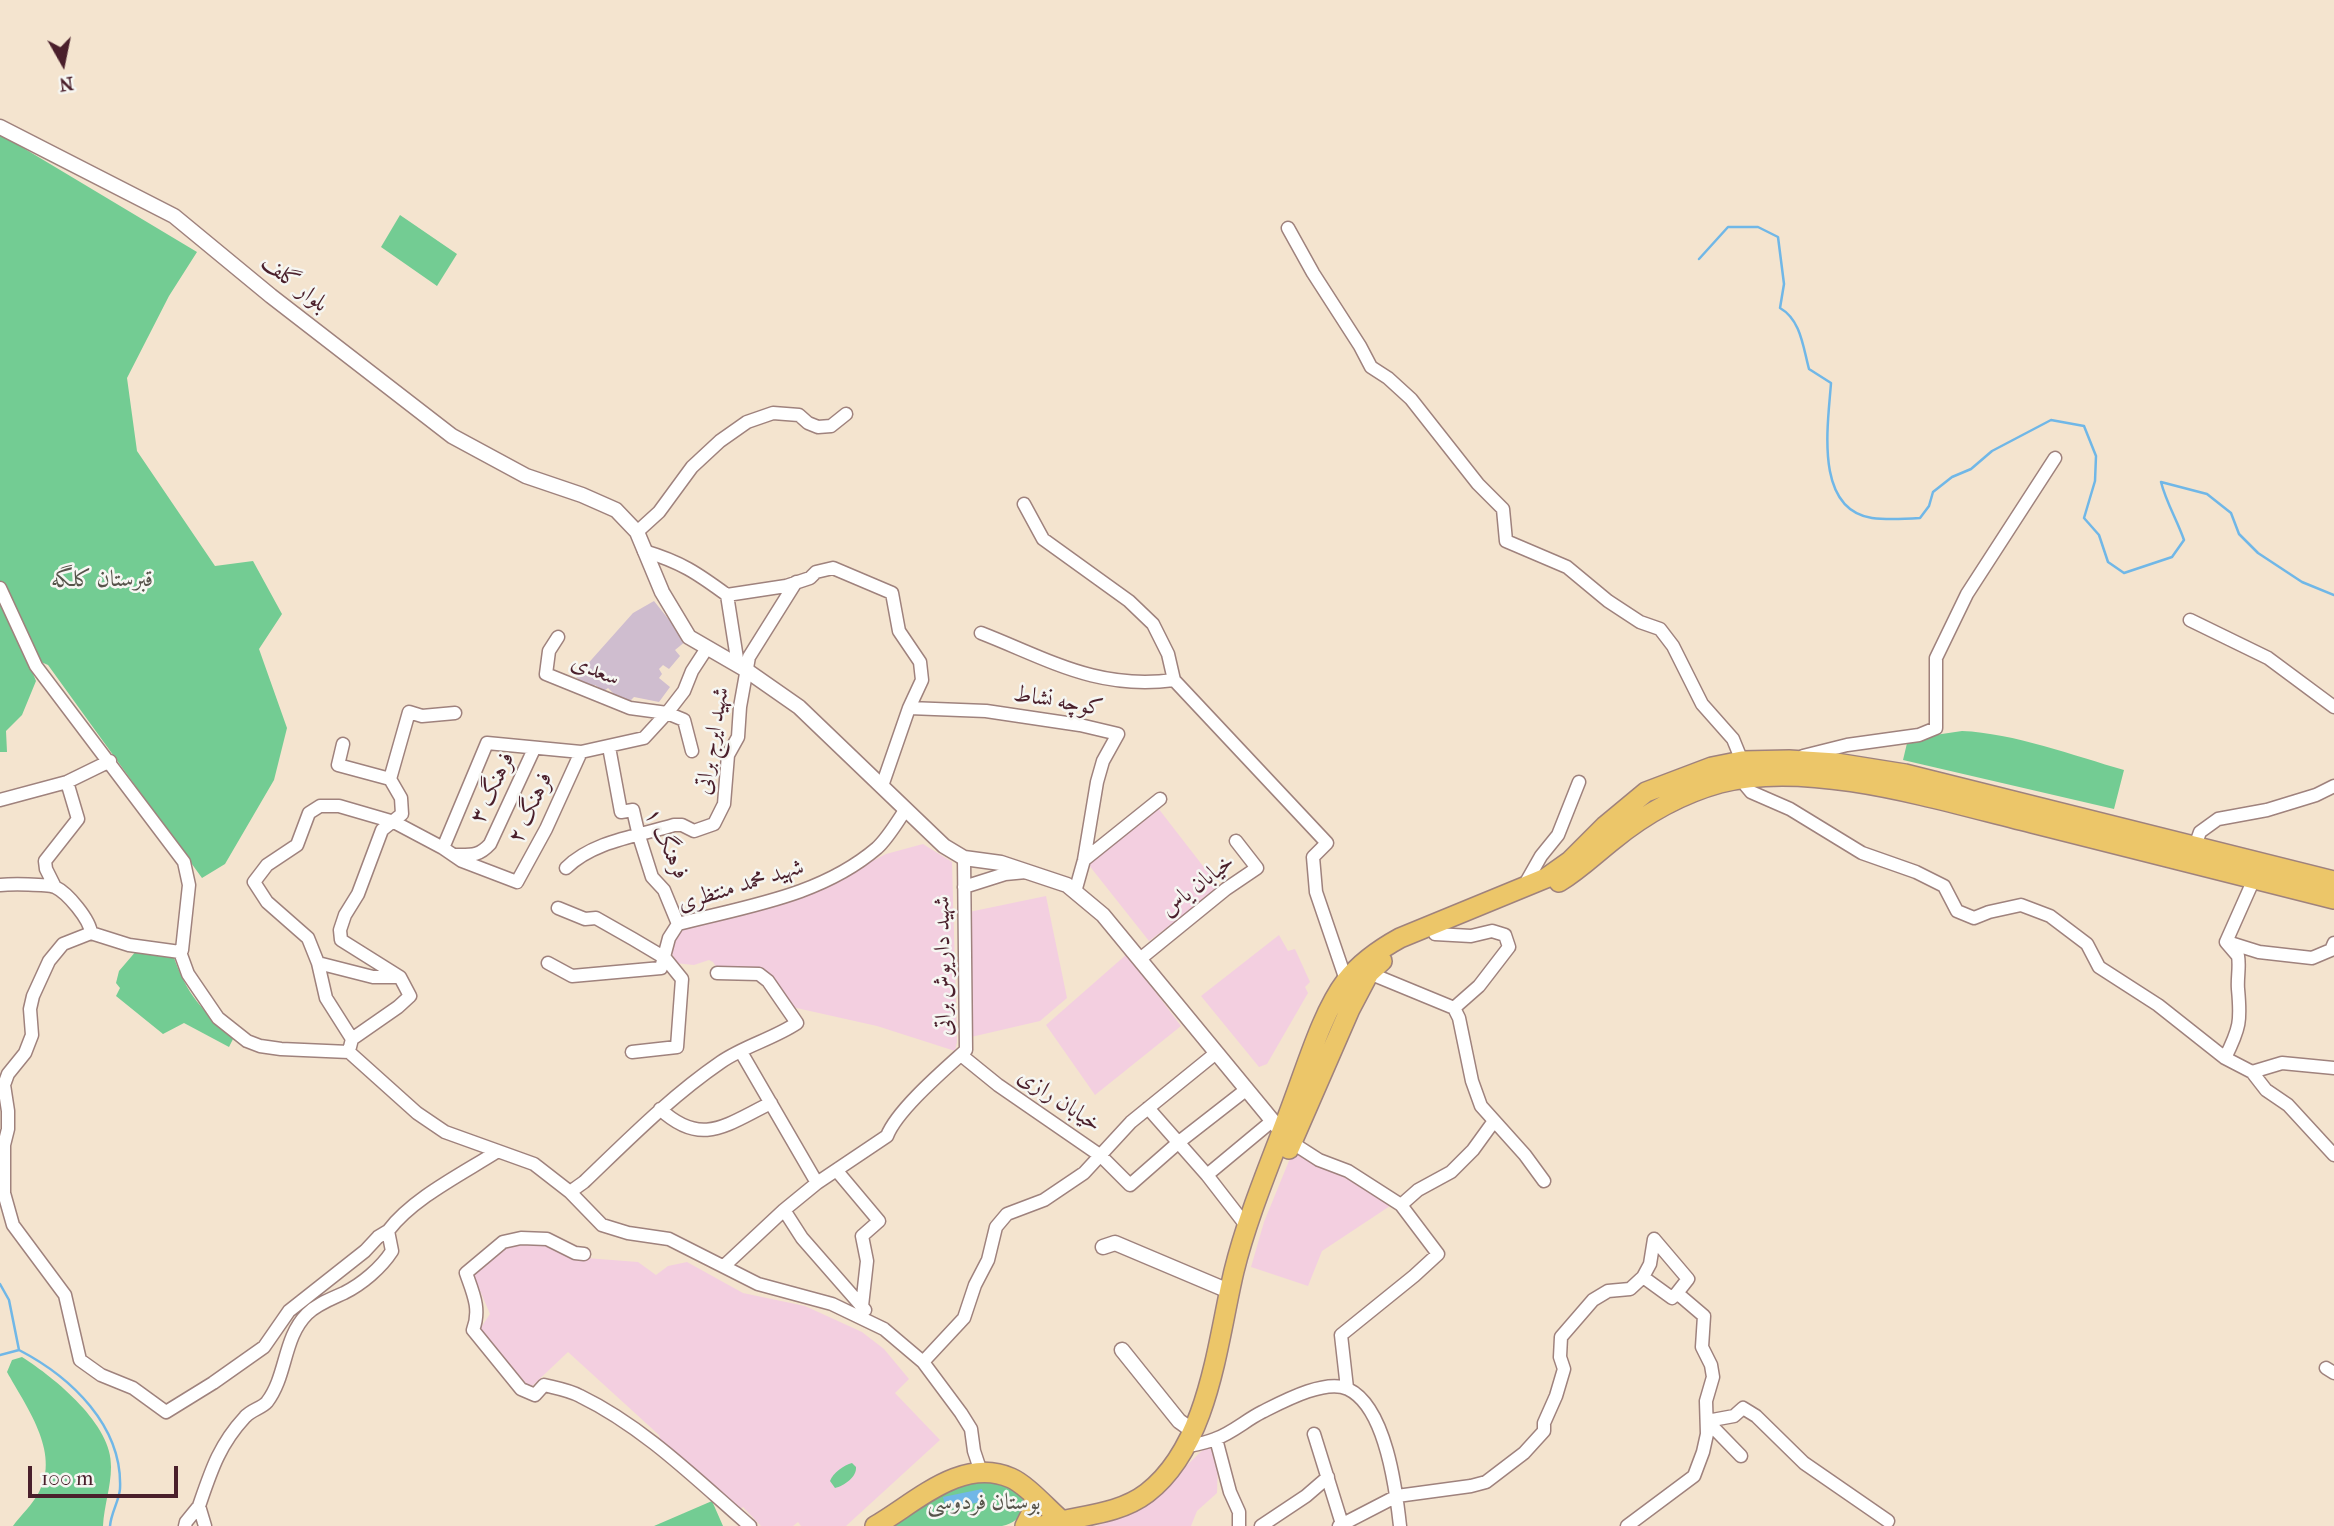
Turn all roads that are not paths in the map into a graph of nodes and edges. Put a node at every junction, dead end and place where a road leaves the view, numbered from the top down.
1 (0, 127) edge
2 (1288, 228) dead end
3 (846, 414) dead end
4 (2055, 458) dead end
5 (1024, 504) dead end
6 (637, 532) junction
7 (644, 551) junction
8 (796, 582) junction
9 (0, 588) edge
10 (727, 595) junction
11 (2190, 620) dead end
12 (981, 633) dead end
13 (558, 637) dead end
14 (707, 648) junction
15 (742, 667) junction
16 (1174, 680) junction
17 (2334, 707) edge
18 (909, 708) junction
19 (455, 713) dead end
20 (667, 713) junction
21 (343, 744) dead end
22 (609, 747) junction
23 (534, 749) junction
24 (692, 751) dead end
25 (581, 752) junction
26 (1789, 760) junction
27 (110, 761) junction
28 (1743, 769) junction
29 (390, 779) junction
30 (67, 782) junction
31 (1579, 782) dead end
32 (882, 786) junction
33 (2334, 786) edge
34 (1160, 799) dead end
35 (0, 800) edge
36 (906, 809) junction
37 (394, 822) junction
38 (639, 836) junction
39 (1236, 841) dead end
40 (2194, 846) junction
41 (447, 852) junction
42 (964, 858) junction
43 (1084, 860) junction
44 (566, 868) dead end
45 (1030, 872) junction
46 (2255, 879) junction
47 (2334, 881) edge
48 (0, 885) edge
49 (55, 887) junction
50 (964, 887) junction
51 (1524, 887) junction
52 (1075, 892) junction
53 (2334, 899) edge
54 (558, 908) dead end
55 (678, 924) junction
56 (91, 933) junction
57 (1428, 933) junction
58 (2227, 942) junction
59 (2334, 943) edge
60 (180, 952) junction
61 (665, 958) junction
62 (1140, 959) junction
63 (318, 963) junction
64 (548, 963) dead end
65 (717, 973) dead end
66 (1369, 973) junction
67 (400, 977) junction
68 (1346, 980) junction
69 (1341, 1005) junction
70 (1454, 1008) junction
71 (351, 1046) junction
72 (632, 1052) dead end
73 (741, 1052) junction
74 (1216, 1053) junction
75 (961, 1055) junction
76 (2225, 1058) junction
77 (2334, 1068) edge
78 (2252, 1072) junction
79 (1247, 1089) junction
80 (771, 1103) junction
81 (1148, 1108) junction
82 (660, 1109) junction
83 (1494, 1121) junction
84 (1282, 1132) junction
85 (1179, 1142) junction
86 (498, 1151) junction
87 (2334, 1155) edge
88 (1101, 1156) junction
89 (837, 1171) junction
90 (1207, 1175) junction
91 (1544, 1181) dead end
92 (817, 1183) junction
93 (570, 1192) junction
94 (1401, 1205) junction
95 (785, 1210) junction
96 (1248, 1228) junction
97 (388, 1231) junction
98 (1103, 1247) dead end
99 (584, 1254) dead end
100 (724, 1266) junction
101 (1643, 1277) junction
102 (1231, 1292) junction
103 (1677, 1293) junction
104 (865, 1310) junction
105 (884, 1329) junction
106 (1122, 1350) dead end
107 (923, 1362) junction
108 (1347, 1388) junction
109 (1707, 1421) junction
110 (1314, 1434) dead end
111 (1189, 1439) junction
112 (1216, 1439) junction
113 (1741, 1456) dead end
114 (981, 1472) junction
115 (1328, 1477) junction
116 (1397, 1496) junction
117 (1034, 1497) junction
118 (200, 1506) junction
119 (1061, 1520) junction
120 (1888, 1521) dead end
121 (1340, 1525) edge
122 (185, 1526) edge
123 (205, 1526) edge
124 (750, 1526) edge
125 (875, 1526) edge
126 (1025, 1526) edge
127 (1042, 1526) edge
128 (1239, 1526) edge
129 (1261, 1526) edge
130 (1400, 1526) edge
131 (1627, 1526) edge

1 - 6 street, بلوار گلف
2 - 28 street
3 - 6 street
4 - 26 street
5 - 16 street
6 - 7 street
7 - 10 street
7 - 14 street
8 - 10 street
8 - 15 street
8 - 18 street
9 - 27 street
10 - 15 street
11 - 17 street
12 - 16 street
13 - 20 street, سعدی
14 - 15 street
14 - 20 street
15 - 32 street
15 - 38 street, شهید ایرج براتی
16 - 68 street
18 - 32 street
18 - 43 street, کوچه نشاط
19 - 29 street
20 - 22 street
20 - 24 street
21 - 29 street
22 - 25 street
22 - 38 street, فرهنگ ۱
23 - 25 street
23 - 41 street, فرهنگ ۳
23 - 41 street
25 - 41 street, فرهنگ ۲
26 - 28 main road
26 - 40 main road
27 - 30 street
27 - 60 street
28 - 46 main road
28 - 51 main road
28 - 57 main road
28 - 76 street
29 - 37 street
30 - 35 street
30 - 49 street
31 - 51 street
32 - 36 street
33 - 40 street
34 - 43 street
36 - 42 street
36 - 55 street, شهید محمد منتظری
37 - 41 street
37 - 63 street
37 - 67 street
38 - 44 street, شهید ایرج براتی
38 - 55 street, فرهنگ ۱
39 - 62 street, خیابان یاس
40 - 47 main road
42 - 45 street
42 - 50 street, شهید داریوش براتی
43 - 52 street, کوچه نشاط
45 - 50 street
45 - 52 street
46 - 53 main road
46 - 58 street
48 - 49 street
49 - 56 street
50 - 75 street, شهید داریوش براتی
51 - 57 main road
52 - 62 street
54 - 61 street
55 - 61 street, شهید محمد منتظری
56 - 60 street
56 - 97 street
57 - 66 main road
57 - 68 main road
57 - 70 street
58 - 59 street
58 - 76 street
60 - 71 street
61 - 64 street
61 - 72 street
62 - 74 street
63 - 67 street
63 - 71 street
65 - 73 street
66 - 69 main road
66 - 70 street
67 - 71 street
68 - 69 main road
69 - 84 main road
70 - 83 street
71 - 86 street
73 - 80 street
73 - 82 street
74 - 79 street
74 - 81 street
75 - 88 street, خیابان رازی
75 - 89 street, شهید داریوش براتی
76 - 78 street
77 - 78 street
78 - 87 street
79 - 84 street
79 - 85 street
80 - 82 street
80 - 92 street
81 - 85 street
81 - 88 street
82 - 93 street
83 - 91 street
83 - 94 street
84 - 90 street
84 - 94 street
84 - 96 main road
84 - 102 main road
85 - 88 street, خیابان رازی
85 - 90 street
86 - 93 street
86 - 97 street
88 - 107 street
89 - 92 street, شهید داریوش براتی
89 - 104 street
90 - 96 street
92 - 95 street, شهید داریوش براتی
93 - 100 street
94 - 108 street
95 - 100 street, شهید داریوش براتی
95 - 104 street
96 - 102 main road
97 - 118 street
98 - 102 street
99 - 124 street
100 - 105 street
101 - 103 street
101 - 103 street
101 - 116 street
102 - 111 main road
103 - 109 street
104 - 105 street
105 - 107 street
106 - 111 street
107 - 114 street
108 - 112 street
108 - 116 street
109 - 113 street
109 - 120 street
109 - 131 street
110 - 115 street
111 - 112 street
111 - 119 main road
112 - 128 street
114 - 117 main road
114 - 125 main road
115 - 121 street
115 - 129 street
116 - 121 street
116 - 130 street
117 - 119 main road
117 - 126 main road
118 - 122 street
118 - 123 street
119 - 127 main road

